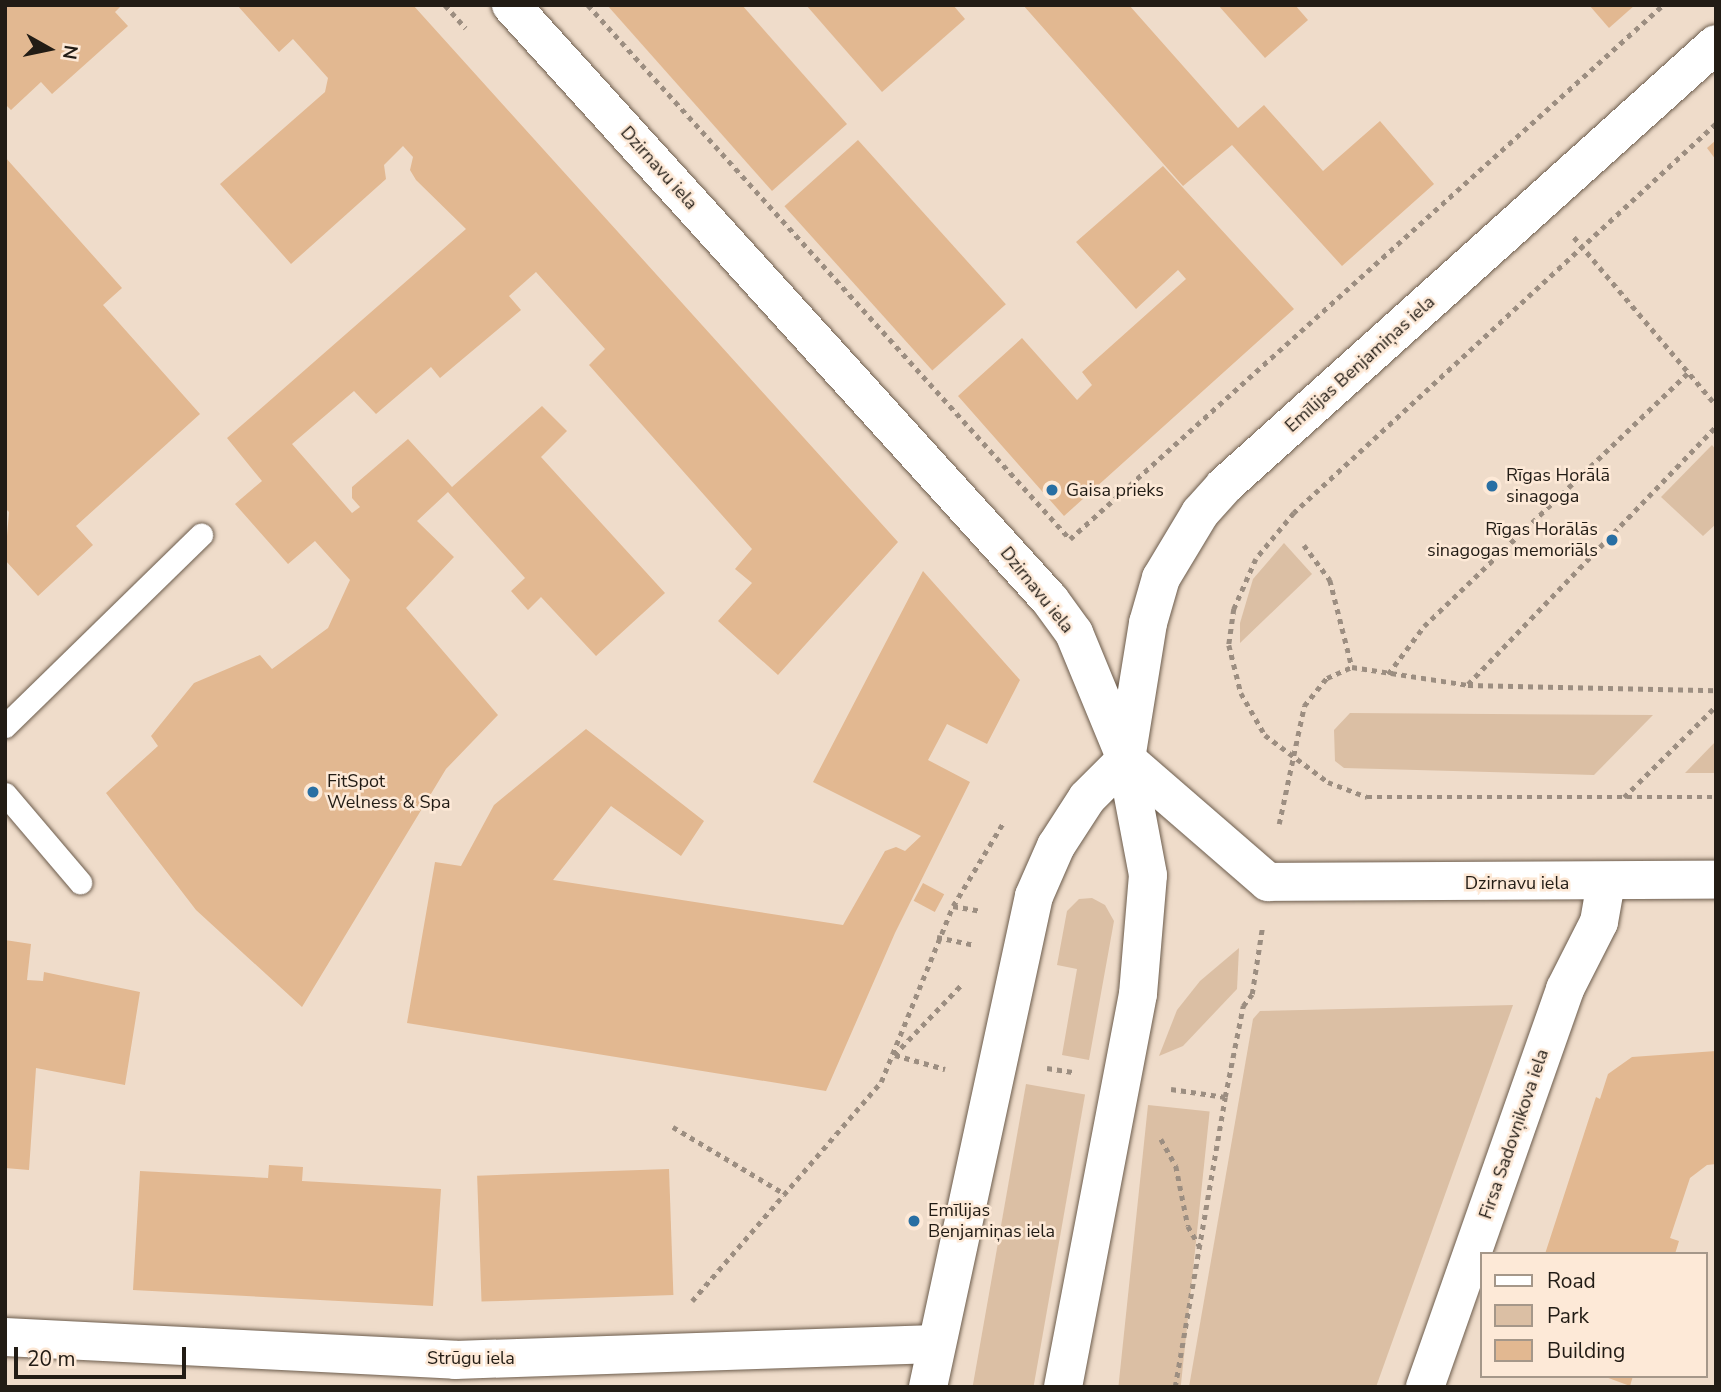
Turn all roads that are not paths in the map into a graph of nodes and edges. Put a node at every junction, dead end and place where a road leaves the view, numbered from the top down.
1 (511, 5) edge
2 (1716, 44) edge
3 (201, 535) dead end
4 (5, 726) edge
5 (1126, 758) junction
6 (5, 794) edge
7 (1716, 880) edge
8 (80, 881) dead end
9 (1606, 883) junction
10 (5, 1338) edge
11 (936, 1344) junction
12 (455, 1374) edge
13 (928, 1387) edge
14 (1063, 1387) edge
15 (1425, 1387) edge

1 - 5 street, Dzirnavu iela
2 - 5 street, Emīlijas Benjamiņas iela
3 - 4 lane
5 - 9 street, Dzirnavu iela
5 - 11 street
5 - 14 street, Emīlijas Benjamiņas iela
6 - 8 lane
7 - 9 street, Dzirnavu iela
9 - 15 street, Firsa Sadovņikova iela
10 - 12 street, Strūgu iela
11 - 12 street, Strūgu iela
11 - 13 street

